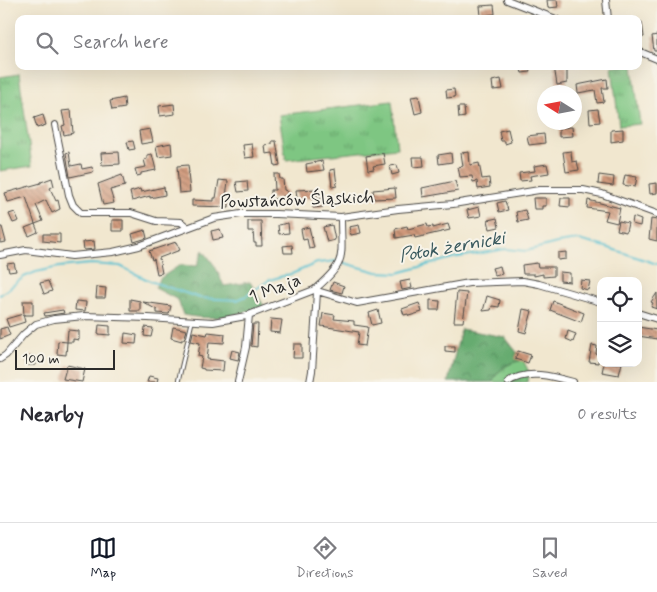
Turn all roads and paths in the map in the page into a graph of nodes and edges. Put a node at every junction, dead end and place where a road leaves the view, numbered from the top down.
1 (507, 0) edge
2 (606, 0) edge
3 (546, 15) edge
4 (608, 15) edge
5 (642, 52) edge
6 (657, 58) edge
7 (54, 124) dead end
8 (657, 214) edge
9 (341, 217) junction
10 (187, 228) junction
11 (0, 255) edge
12 (316, 291) junction
13 (597, 301) edge
14 (642, 314) edge
15 (249, 315) junction
16 (657, 319) edge
17 (192, 322) junction
18 (0, 359) edge
19 (178, 382) edge
20 (238, 382) edge
21 (310, 382) edge
22 (508, 382) edge
23 (573, 382) edge

1 - 3 street
2 - 4 street
5 - 6 street
7 - 10 street
8 - 9 street, Powstańców Śląskich
9 - 10 street, Powstańców Śląskich
9 - 12 street
10 - 11 street, Powstańców Śląskich
12 - 13 street, 1 Maja
12 - 15 street, 1 Maja
12 - 21 street
14 - 16 street
15 - 17 street, 1 Maja
15 - 20 street
17 - 18 street, 1 Maja
17 - 19 lane
22 - 23 street

